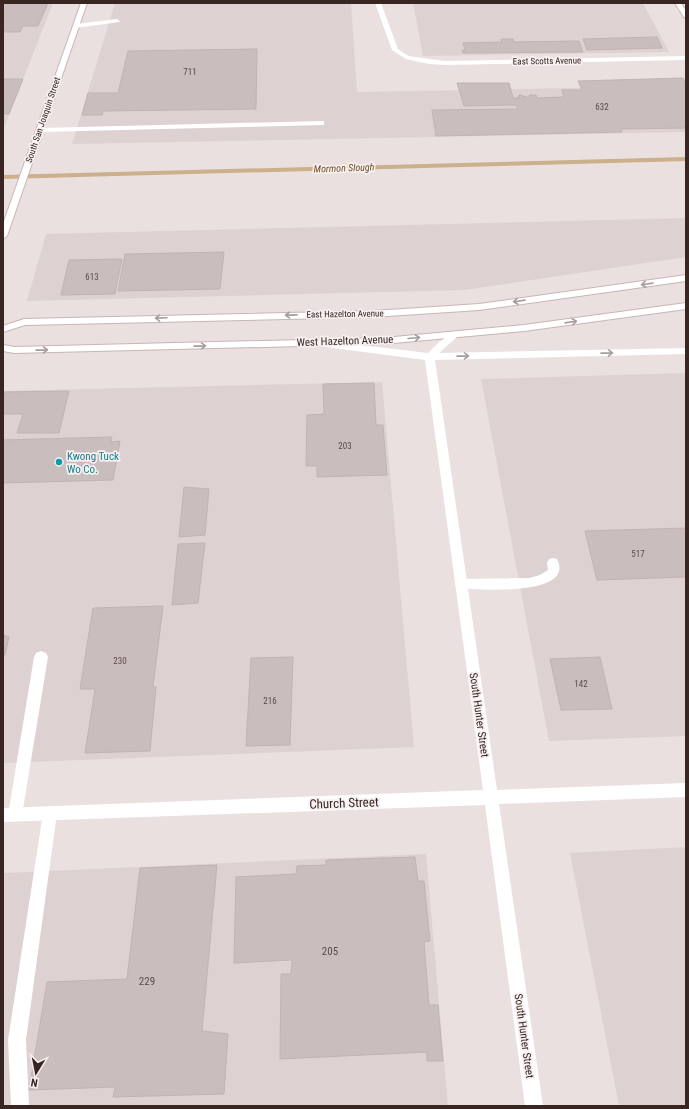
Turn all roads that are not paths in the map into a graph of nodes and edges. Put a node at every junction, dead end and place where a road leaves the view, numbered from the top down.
1 (84, 3) edge
2 (378, 3) edge
3 (678, 3) edge
4 (686, 16) edge
5 (117, 21) dead end
6 (76, 26) junction
7 (686, 58) edge
8 (321, 123) dead end
9 (40, 130) junction
10 (3, 236) edge
11 (686, 278) edge
12 (686, 306) edge
13 (3, 329) edge
14 (454, 335) junction
15 (313, 343) junction
16 (3, 348) edge
17 (686, 351) edge
18 (430, 357) junction
19 (553, 563) dead end
20 (461, 584) junction
21 (41, 657) dead end
22 (686, 790) edge
23 (490, 797) junction
24 (50, 814) junction
25 (9, 815) edge
26 (20, 1106) edge
27 (534, 1106) edge

1 - 6 street, South San Joaquin Street
2 - 7 street, East Scotts Avenue
3 - 4 street
5 - 6 street
6 - 9 street, South San Joaquin Street
8 - 9 street
9 - 10 street, South San Joaquin Street
11 -> 13 street, East Hazelton Avenue
14 -> 12 street, West Hazelton Avenue
15 -> 14 street, West Hazelton Avenue
14 - 18 street
16 -> 15 street, West Hazelton Avenue
15 - 18 street
18 -> 17 street
18 - 20 street, South Hunter Street
19 - 20 street
20 - 23 street, South Hunter Street
21 - 25 street
22 - 23 street, Church Street
23 - 24 street, Church Street
23 - 27 street, South Hunter Street
24 - 25 street, Church Street
24 - 26 street

